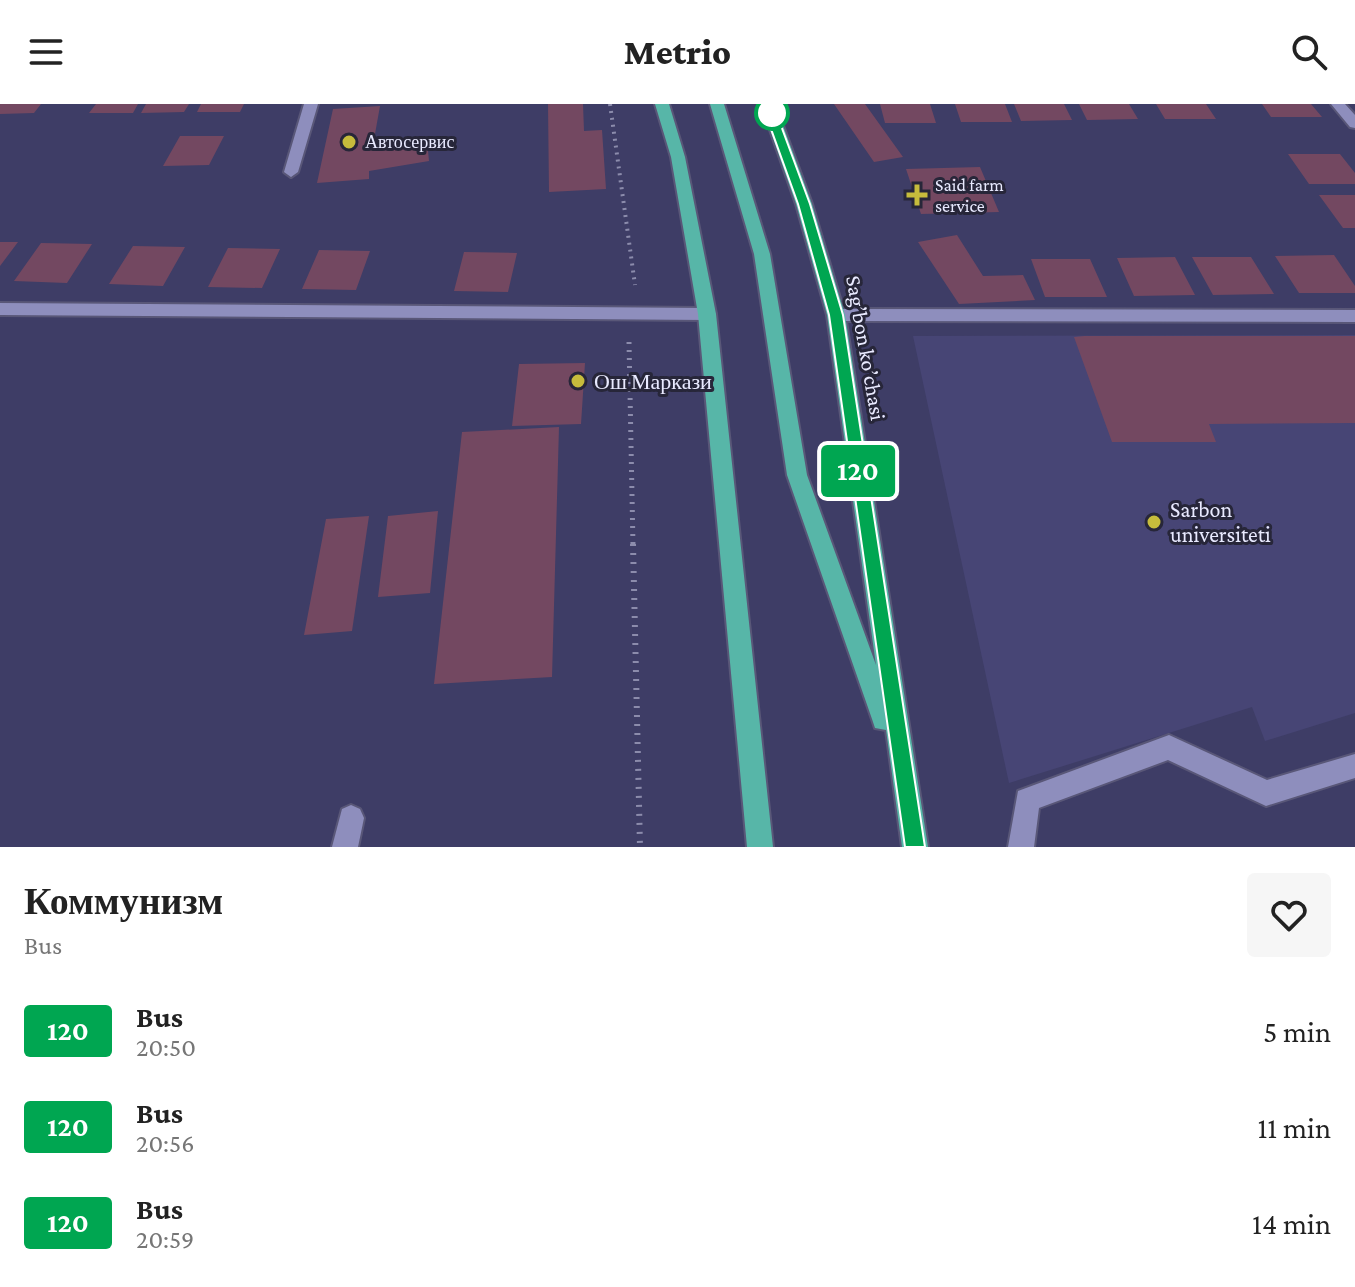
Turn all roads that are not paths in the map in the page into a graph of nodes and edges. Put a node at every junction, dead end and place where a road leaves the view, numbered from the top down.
1 (311, 104) edge
2 (662, 104) edge
3 (717, 104) edge
4 (768, 104) edge
5 (1338, 104) edge
6 (1355, 124) edge
7 (291, 172) dead end
8 (0, 309) edge
9 (707, 314) junction
10 (836, 315) junction
11 (1355, 316) edge
12 (899, 760) junction
13 (1355, 766) edge
14 (351, 818) dead end
15 (345, 847) edge
16 (760, 847) edge
17 (915, 847) edge
18 (1021, 847) edge

1 - 7 street
2 - 9 main road
3 - 12 main road
4 - 10 main road, Sag’bon ko’chasi
5 - 6 street
8 - 9 street
9 - 16 main road
10 - 11 street
10 - 12 main road, Sag’bon ko’chasi
12 - 17 main road, Sag’bon ko’chasi
13 - 18 street
14 - 15 street

